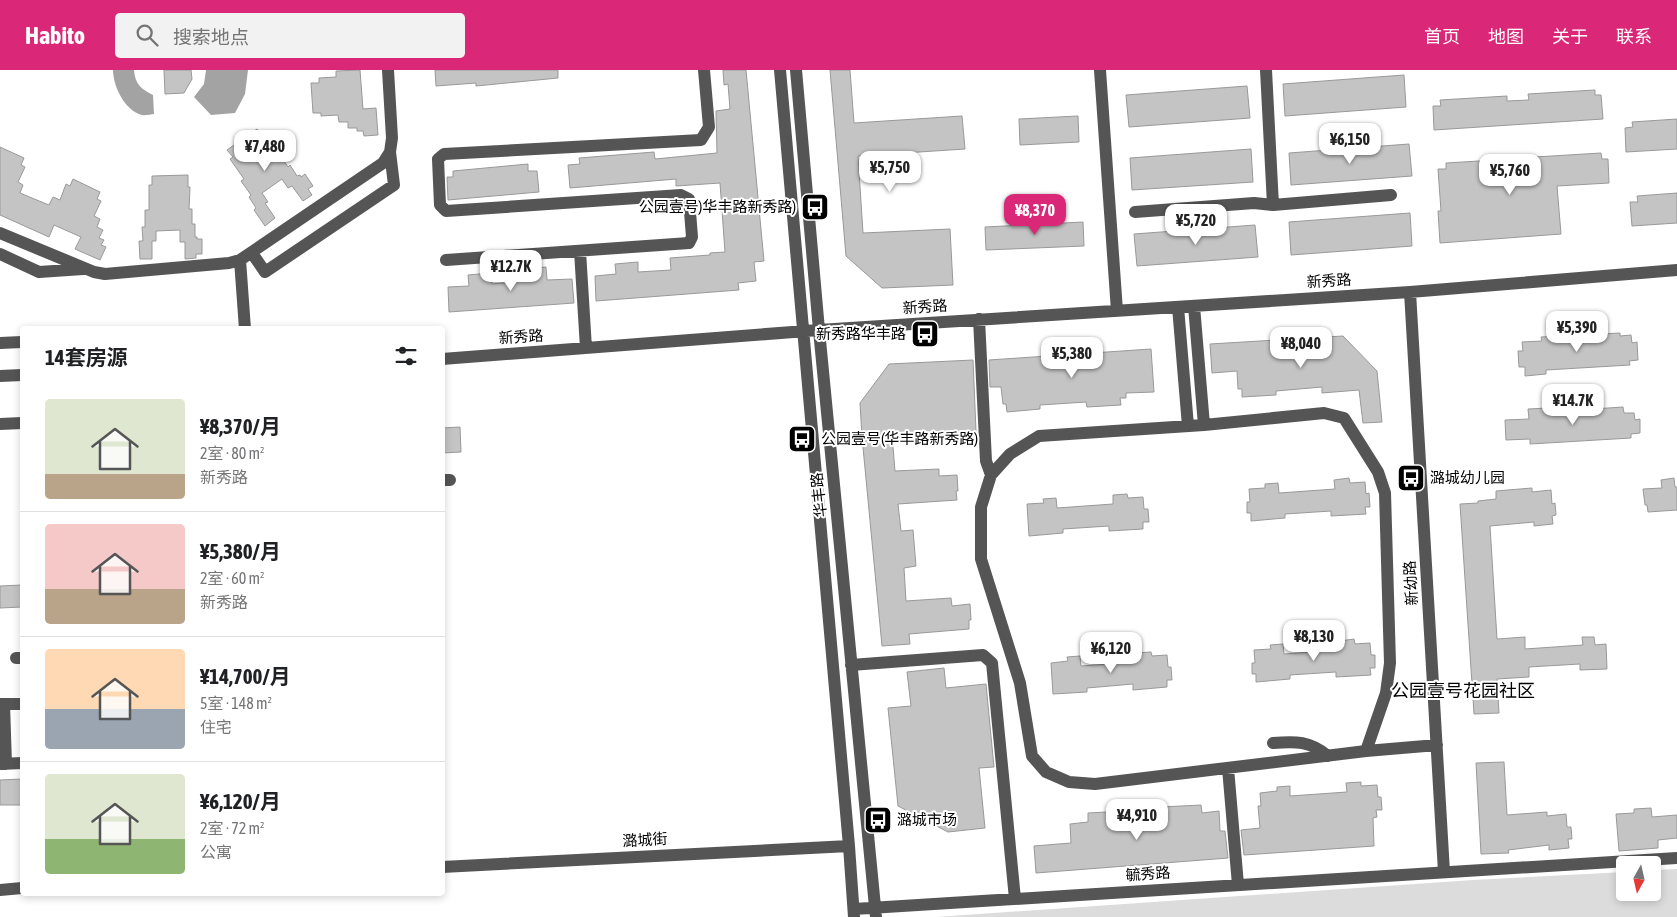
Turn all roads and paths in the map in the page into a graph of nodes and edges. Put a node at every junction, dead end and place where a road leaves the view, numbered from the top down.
1 (388, 70) edge
2 (704, 70) edge
3 (780, 70) edge
4 (796, 70) edge
5 (1100, 70) edge
6 (1266, 70) edge
7 (390, 152) junction
8 (1391, 195) dead end
9 (1273, 205) junction
10 (1135, 212) dead end
11 (0, 232) edge
12 (580, 250) junction
13 (252, 253) junction
14 (0, 254) edge
15 (240, 260) junction
16 (446, 260) dead end
17 (87, 269) junction
18 (1677, 270) edge
19 (1410, 292) junction
20 (1194, 306) junction
21 (1178, 307) junction
22 (1117, 311) junction
23 (980, 320) junction
24 (245, 326) edge
25 (819, 330) junction
26 (803, 331) junction
27 (20, 342) edge
28 (0, 343) edge
29 (586, 348) junction
30 (445, 359) edge
31 (20, 375) edge
32 (0, 376) edge
33 (20, 423) edge
34 (0, 424) edge
35 (1204, 425) junction
36 (1188, 426) junction
37 (991, 475) junction
38 (852, 665) junction
39 (2, 704) edge
40 (20, 704) edge
41 (1273, 743) dead end
42 (1437, 745) junction
43 (1366, 751) junction
44 (1328, 756) junction
45 (20, 763) edge
46 (3, 764) edge
47 (1228, 768) junction
48 (849, 846) junction
49 (1677, 858) edge
50 (445, 867) edge
51 (1444, 872) junction
52 (1238, 885) junction
53 (20, 888) edge
54 (0, 890) edge
55 (1015, 899) junction
56 (876, 912) edge
57 (854, 913) edge

1 - 7 street
2 - 12 street
3 - 26 street, 华丰路
4 - 25 street, 华丰路
5 - 22 street
6 - 9 street
7 - 13 street
7 - 13 street
8 - 9 street
9 - 10 street
11 - 17 street
12 - 16 street
12 - 29 street
13 - 15 street
14 - 17 street
15 - 17 street
15 - 24 street
18 - 19 street, 新秀路
19 - 20 street, 新秀路
19 - 42 street, 新幼路
20 - 21 street, 新秀路
20 - 35 street
21 - 22 street, 新秀路
21 - 36 street
22 - 23 street, 新秀路
23 - 25 street, 新秀路
23 - 37 street
25 - 26 street, 新秀路
25 - 38 street, 华丰路
26 - 29 street, 新秀路
26 - 48 street, 华丰路
27 - 28 street
29 - 30 street, 新秀路
31 - 32 street
33 - 34 street
35 - 36 street
35 - 43 street
36 - 37 street
37 - 47 street
38 - 55 street
38 - 56 street, 华丰路
39 - 40 street
39 - 46 street
41 - 44 street
42 - 43 street
42 - 51 street, 新幼路
43 - 44 street
44 - 47 street
45 - 46 street
47 - 52 street
48 - 50 street, 潞城街
48 - 57 street, 华丰路
49 - 51 street, 毓秀路
51 - 52 street, 毓秀路
52 - 55 street, 毓秀路
53 - 54 street
55 - 56 street, 毓秀路
56 - 57 street, 毓秀路

